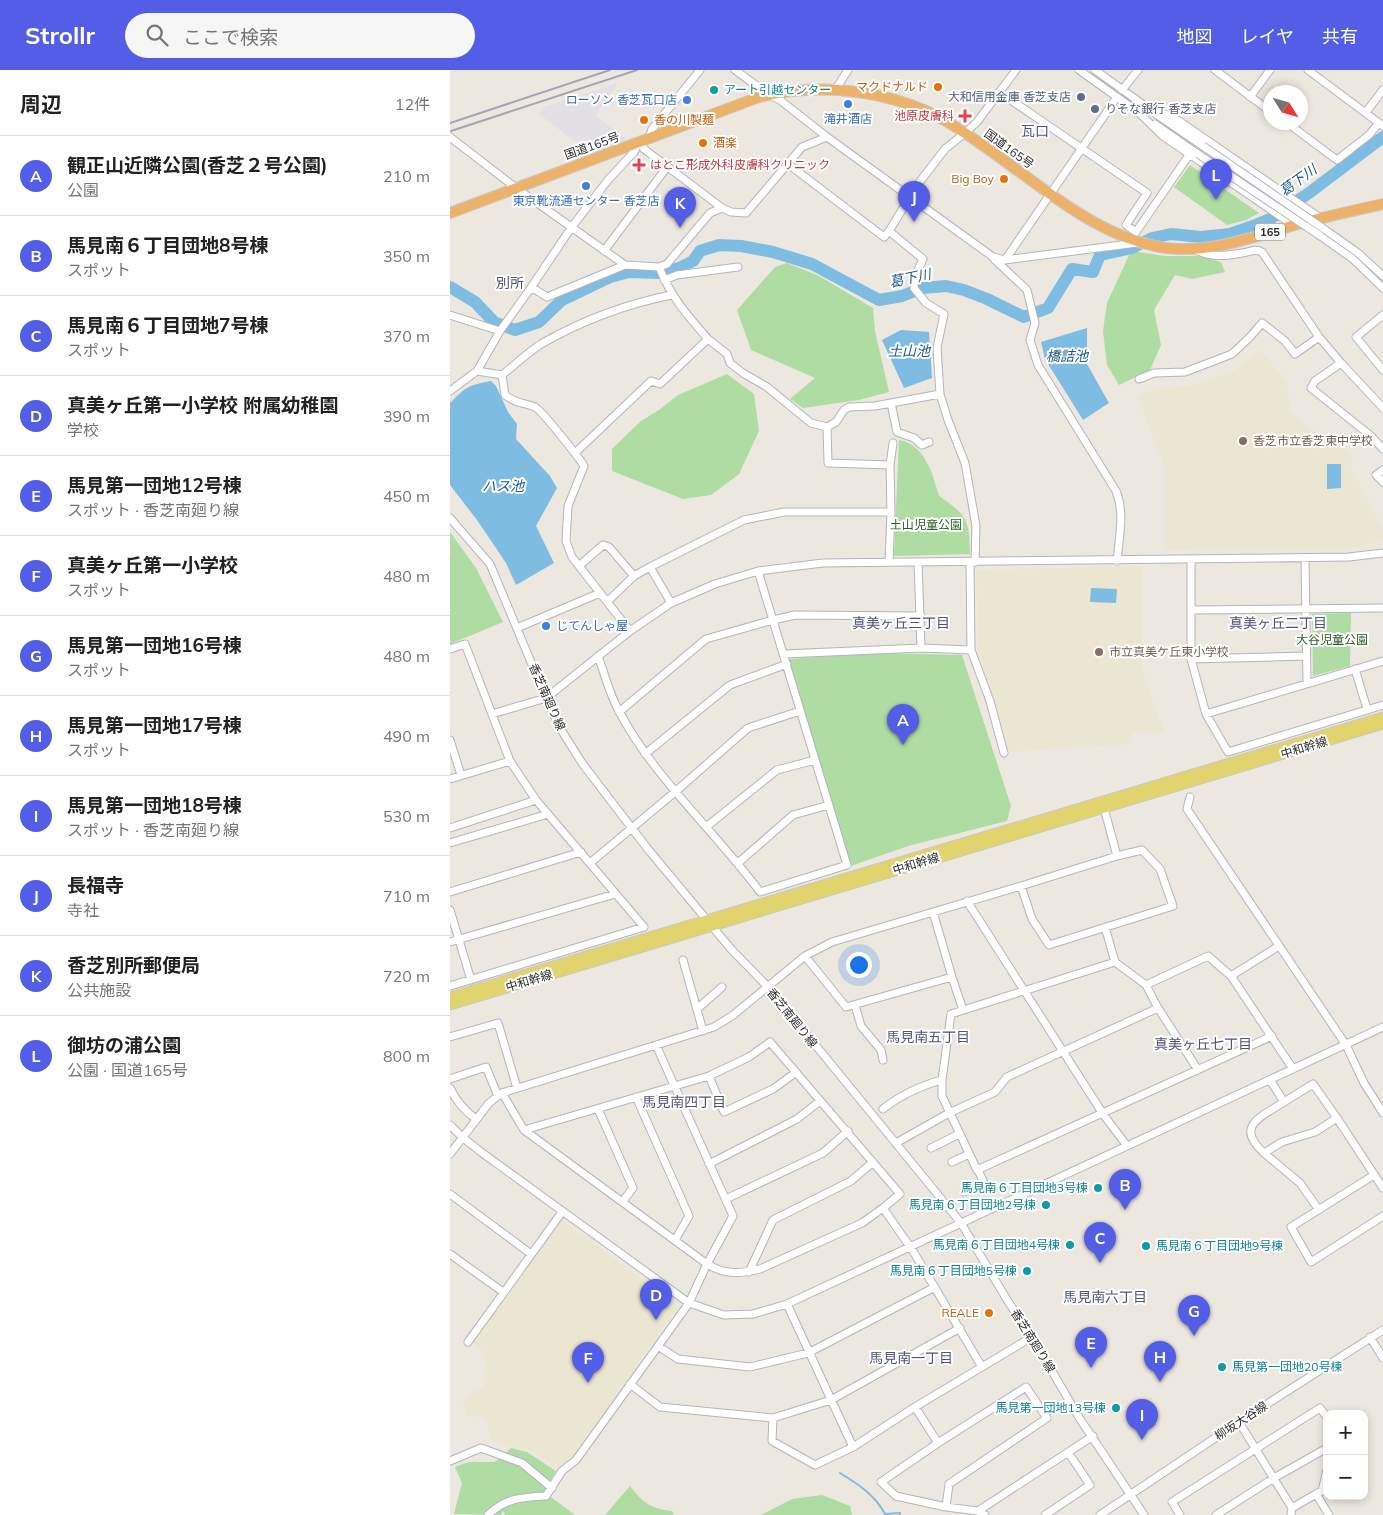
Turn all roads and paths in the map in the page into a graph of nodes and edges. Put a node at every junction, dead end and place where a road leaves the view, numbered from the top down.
1 (700, 70) edge
2 (735, 70) edge
3 (848, 70) edge
4 (1016, 70) edge
5 (1079, 70) edge
6 (1095, 70) edge
7 (1138, 70) edge
8 (1215, 70) edge
9 (1270, 70) edge
10 (1308, 70) edge
11 (835, 90) junction
12 (1122, 90) junction
13 (1383, 90) edge
14 (999, 92) junction
15 (768, 94) junction
16 (1117, 97) junction
17 (1250, 97) junction
18 (1142, 104) junction
19 (1263, 107) edge
20 (1136, 110) junction
21 (1366, 112) junction
22 (1381, 124) edge
23 (1297, 130) edge
24 (965, 133) junction
25 (450, 137) edge
26 (827, 137) junction
27 (644, 140) junction
28 (1082, 148) junction
29 (1189, 155) junction
30 (788, 164) junction
31 (667, 167) junction
32 (516, 188) junction
33 (1051, 194) junction
34 (908, 197) junction
35 (1383, 204) edge
36 (722, 208) junction
37 (450, 213) edge
38 (1320, 218) junction
39 (1290, 224) junction
40 (571, 228) junction
41 (889, 231) junction
42 (1322, 232) junction
43 (1141, 242) junction
44 (1194, 249) junction
45 (604, 251) junction
46 (993, 258) junction
47 (1005, 260) junction
48 (625, 265) junction
49 (738, 266) dead end
50 (659, 267) junction
51 (1383, 276) edge
52 (664, 280) junction
53 (1383, 288) edge
54 (530, 289) junction
55 (671, 295) junction
56 (450, 315) edge
57 (1383, 315) edge
58 (500, 331) junction
59 (1319, 337) junction
60 (708, 339) junction
61 (1341, 363) junction
62 (477, 370) junction
63 (1383, 370) edge
64 (502, 375) junction
65 (1139, 379) dead end
66 (450, 391) edge
67 (940, 394) junction
68 (891, 403) junction
69 (1383, 408) edge
70 (827, 427) junction
71 (929, 442) dead end
72 (893, 443) dead end
73 (1383, 448) edge
74 (575, 453) junction
75 (890, 465) junction
76 (1383, 470) edge
77 (1383, 482) edge
78 (891, 512) junction
79 (450, 518) edge
80 (1383, 553) edge
81 (1305, 558) junction
82 (1191, 560) junction
83 (1117, 561) junction
84 (889, 562) junction
85 (918, 562) junction
86 (972, 562) junction
87 (579, 566) junction
88 (650, 567) junction
89 (758, 571) junction
90 (634, 576) junction
91 (600, 594) junction
92 (608, 601) junction
93 (671, 603) junction
94 (1306, 608) junction
95 (1383, 608) edge
96 (1192, 610) junction
97 (921, 616) junction
98 (773, 620) junction
99 (517, 628) junction
100 (630, 631) junction
101 (921, 648) junction
102 (450, 649) edge
103 (971, 650) junction
104 (784, 654) junction
105 (598, 656) junction
106 (1306, 656) junction
107 (1192, 659) junction
108 (1383, 661) edge
109 (787, 664) junction
110 (1355, 669) junction
111 (1307, 683) junction
112 (546, 698) junction
113 (1383, 705) edge
114 (1367, 709) junction
115 (800, 711) junction
116 (619, 712) junction
117 (492, 714) junction
118 (1206, 714) junction
119 (1383, 717) edge
120 (1383, 724) edge
121 (450, 740) edge
122 (1004, 753) dead end
123 (645, 754) junction
124 (815, 760) junction
125 (510, 761) junction
126 (461, 775) junction
127 (450, 779) edge
128 (675, 792) junction
129 (1190, 797) dead end
130 (536, 800) junction
131 (829, 805) junction
132 (1104, 808) junction
133 (548, 814) junction
134 (706, 827) junction
135 (450, 828) edge
136 (632, 828) junction
137 (450, 843) edge
138 (581, 852) junction
139 (1117, 856) junction
140 (590, 863) junction
141 (738, 863) junction
142 (1021, 886) junction
143 (450, 892) edge
144 (615, 894) junction
145 (967, 901) junction
146 (450, 910) edge
147 (933, 912) junction
148 (710, 923) junction
149 (1105, 927) junction
150 (459, 940) junction
151 (450, 942) edge
152 (1279, 946) junction
153 (805, 956) junction
154 (683, 960) dead end
155 (1115, 962) junction
156 (952, 976) junction
157 (1231, 976) junction
158 (471, 980) junction
159 (450, 986) edge
160 (1146, 986) junction
161 (722, 987) dead end
162 (768, 988) junction
163 (1025, 990) junction
164 (450, 997) edge
165 (450, 1005) edge
166 (855, 1005) junction
167 (1158, 1008) junction
168 (697, 1009) junction
169 (964, 1010) junction
170 (1383, 1027) edge
171 (704, 1032) junction
172 (1272, 1036) junction
173 (450, 1038) edge
174 (1346, 1044) junction
175 (656, 1045) junction
176 (1064, 1050) junction
177 (884, 1060) dead end
178 (1293, 1069) junction
179 (1198, 1070) junction
180 (795, 1073) junction
181 (709, 1076) junction
182 (450, 1079) edge
183 (942, 1080) junction
184 (1270, 1080) junction
185 (674, 1086) junction
186 (450, 1088) edge
187 (517, 1088) junction
188 (500, 1095) junction
189 (636, 1097) junction
190 (820, 1101) junction
191 (1284, 1102) junction
192 (883, 1108) dead end
193 (598, 1109) junction
194 (1383, 1112) edge
195 (949, 1113) junction
196 (1103, 1114) junction
197 (1337, 1118) junction
198 (476, 1120) junction
199 (450, 1126) edge
200 (524, 1130) junction
201 (848, 1131) junction
202 (959, 1134) junction
203 (462, 1138) junction
204 (896, 1143) junction
205 (1128, 1146) junction
206 (931, 1148) dead end
207 (1264, 1153) junction
208 (450, 1154) edge
209 (969, 1154) junction
210 (873, 1162) junction
211 (952, 1162) dead end
212 (709, 1164) junction
213 (978, 1170) junction
214 (1374, 1175) junction
215 (1383, 1188) edge
216 (964, 1192) dead end
217 (450, 1194) edge
218 (726, 1199) junction
219 (623, 1201) junction
220 (883, 1208) junction
221 (1319, 1210) junction
222 (562, 1212) junction
223 (1383, 1216) edge
224 (961, 1223) junction
225 (675, 1240) junction
226 (909, 1247) junction
227 (450, 1254) edge
228 (531, 1254) junction
229 (707, 1264) junction
230 (749, 1272) junction
231 (935, 1287) junction
232 (503, 1292) junction
233 (689, 1303) junction
234 (787, 1304) junction
235 (960, 1328) junction
236 (1383, 1330) edge
237 (1032, 1337) junction
238 (1370, 1337) junction
239 (468, 1342) dead end
240 (658, 1346) junction
241 (808, 1353) junction
242 (1383, 1358) edge
243 (982, 1368) junction
244 (630, 1384) junction
245 (831, 1400) junction
246 (915, 1407) junction
247 (1323, 1412) edge
248 (773, 1418) junction
249 (1239, 1422) junction
250 (1093, 1436) junction
251 (938, 1443) junction
252 (853, 1447) junction
253 (1255, 1448) junction
254 (1323, 1450) edge
255 (1068, 1452) junction
256 (450, 1461) edge
257 (1274, 1478) junction
258 (552, 1488) junction
259 (1323, 1488) edge
260 (1131, 1494) junction
261 (1316, 1494) junction
262 (946, 1507) junction
263 (978, 1511) junction
264 (1292, 1512) edge
265 (488, 1515) edge
266 (985, 1515) edge
267 (1045, 1515) edge
268 (1100, 1515) edge
269 (1144, 1515) edge
270 (1180, 1515) edge
271 (1216, 1515) edge
272 (1329, 1515) edge

1 - 27 street
2 - 15 street
3 - 11 street
4 - 14 street
5 - 16 street
6 - 12 street
7 - 12 street
8 - 17 street
9 - 17 street
10 - 21 street
11 - 15 highway, 国道165号 / 165
11 - 24 highway, 国道165号 / 165
12 - 18 street
13 - 21 street
14 - 24 street
14 - 28 street
15 - 26 street
15 - 27 highway, 国道165号 / 165
16 - 20 street
16 - 28 street
17 - 19 street
18 - 38 street
18 - 42 street, bridge
20 - 29 street
20 - 42 street, bridge
21 - 22 street
22 - 23 street
24 - 33 highway, 国道165号 / 165
24 - 34 street
25 - 32 street
26 - 30 street
26 - 34 street
27 - 31 street
27 - 32 highway, 国道165号 / 165
27 - 40 street
28 - 29 street
28 - 33 street
29 - 39 street
30 - 36 street
30 - 41 street
31 - 36 street
31 - 45 street
32 - 37 highway, 国道165号 / 165
32 - 40 street
33 - 43 highway, 国道165号 / 165
33 - 47 street
34 - 41 street
34 - 46 street
35 - 38 highway, 国道165号 / 165
36 - 50 street
38 - 39 highway, 国道165号 / 165
39 - 44 highway, 国道165号 / 165
40 - 45 street
40 - 54 street
41 - 67 street
42 - 51 street
42 - 53 street
43 - 44 highway, 国道165号 / 165
43 - 47 street
44 - 59 street
45 - 48 street
46 - 47 street
46 - 83 street
48 - 50 street
48 - 54 street
49 - 52 street
50 - 52 street
52 - 55 street
54 - 58 street
55 - 60 street
55 - 64 street
56 - 58 street
57 - 63 street
58 - 62 street
59 - 61 street
59 - 65 street
60 - 70 street
60 - 74 street
61 - 69 street
61 - 73 street
62 - 64 street
62 - 66 street
64 - 74 street
67 - 68 street
67 - 86 street
68 - 70 street
68 - 71 street
70 - 75 street
72 - 75 street
74 - 87 street
75 - 78 street
76 - 77 street
78 - 84 street
78 - 88 street
79 - 99 street, 香芝南廻り線
80 - 81 street
81 - 82 street
81 - 94 street
82 - 83 street
82 - 96 street
83 - 86 street
84 - 85 street
84 - 89 street
85 - 86 street
85 - 97 street
86 - 103 street
87 - 90 street
87 - 91 street
88 - 90 street
88 - 93 street
89 - 93 street
89 - 98 street
90 - 92 street
91 - 92 street
91 - 99 street
92 - 100 street
93 - 100 street
94 - 95 street
94 - 96 street
94 - 106 street
96 - 107 street
97 - 98 street
97 - 101 street
98 - 104 street
98 - 116 street
99 - 112 street, 香芝南廻り線
100 - 105 street
101 - 103 street
101 - 104 street
102 - 117 street
103 - 122 street
104 - 109 street
105 - 112 street
105 - 116 street
106 - 107 street
106 - 111 street
107 - 118 street
108 - 110 street
109 - 115 street
109 - 123 street
110 - 111 street
110 - 114 street
111 - 118 street
112 - 117 street
112 - 136 street, 香芝南廻り線
113 - 114 street
114 - 118 street
115 - 124 street
115 - 128 street
116 - 123 street
117 - 125 street
119 - 148 main road, 中和幹線
120 - 132 main road, 中和幹線
121 - 126 street
123 - 128 street
124 - 131 street
124 - 134 street
125 - 126 street
125 - 130 street
126 - 127 street
128 - 134 street
128 - 136 street
129 - 152 street
130 - 133 street
130 - 135 street
131 - 141 street
131 - 141 street
132 - 139 street
132 - 148 main road, 中和幹線
133 - 137 street
133 - 138 street
134 - 141 street
136 - 140 street
136 - 148 street, 香芝南廻り線
138 - 140 street
138 - 143 street
139 - 142 street
139 - 149 street
140 - 144 street
142 - 145 street
142 - 149 street
144 - 150 street
144 - 158 street
145 - 147 street
145 - 163 street
146 - 150 street
147 - 153 street
147 - 156 street
148 - 162 street, 香芝南廻り線
148 - 164 main road, 中和幹線
148 - 165 main road, 中和幹線
149 - 155 street
150 - 151 street
150 - 158 street
152 - 157 street
152 - 174 street
153 - 162 street
153 - 166 street
154 - 168 street
155 - 160 street
155 - 163 street
156 - 166 street
156 - 169 street
157 - 160 street
157 - 172 street
158 - 159 street
160 - 167 street
161 - 168 street
162 - 171 street
162 - 204 street, 香芝南廻り線
163 - 169 street
163 - 176 street
166 - 177 street
167 - 176 street
167 - 179 street
168 - 171 street
169 - 183 street
170 - 174 street
171 - 175 street
172 - 178 street
172 - 179 street
173 - 187 street
174 - 178 street
174 - 194 street
175 - 185 street
175 - 187 street
176 - 195 street
176 - 196 street
178 - 184 street
179 - 196 street
180 - 181 street
180 - 181 street
180 - 190 street
181 - 185 street
182 - 188 street
183 - 192 street
183 - 195 street
184 - 191 street
184 - 205 street
185 - 189 street
185 - 212 street
186 - 198 street
187 - 188 street
188 - 198 street
188 - 200 street
189 - 193 street
189 - 225 street
190 - 201 street
190 - 212 street
191 - 197 street
191 - 207 street
193 - 200 street
193 - 219 street
195 - 202 street
195 - 204 street
196 - 205 street
196 - 213 street
197 - 207 street
197 - 214 street
198 - 203 street
199 - 203 street
200 - 219 street
201 - 210 street
201 - 218 street
202 - 206 street
202 - 209 street
203 - 208 street
203 - 222 street
204 - 224 street, 香芝南廻り線
205 - 224 street
207 - 221 street
209 - 211 street
209 - 213 street
210 - 220 street
210 - 230 street
212 - 218 street
213 - 216 street
214 - 215 street
214 - 221 street
217 - 228 street
218 - 229 street
219 - 225 street
220 - 226 street
220 - 230 street
221 - 223 street
222 - 228 street
222 - 233 street
224 - 226 street
224 - 237 street, 香芝南廻り線
225 - 229 street
226 - 231 street
226 - 234 street
227 - 232 street
228 - 232 street
229 - 230 street
229 - 233 street
231 - 235 street
231 - 241 street
232 - 239 street
233 - 234 street
233 - 240 street
234 - 241 street
235 - 243 street
235 - 245 street
236 - 238 street, 柳坂大谷線
237 - 243 street
237 - 250 street, 香芝南廻り線
238 - 242 street
238 - 249 street, 柳坂大谷線
240 - 241 street
240 - 244 street
241 - 245 street
243 - 246 street
244 - 248 street
244 - 258 street
245 - 248 street
245 - 252 street
246 - 251 street
246 - 252 street
247 - 253 street
248 - 252 street
249 - 253 street
249 - 260 street, 柳坂大谷線
250 - 255 street
250 - 260 street, 香芝南廻り線
251 - 262 street
251 - 262 street
253 - 257 street
253 - 270 street
254 - 257 street
255 - 263 street
255 - 267 street
256 - 258 street
257 - 264 street
257 - 271 street
258 - 265 street
259 - 261 street
260 - 268 street, 柳坂大谷線
260 - 269 street, 香芝南廻り線
261 - 264 street
261 - 272 street
262 - 263 street
263 - 266 street

